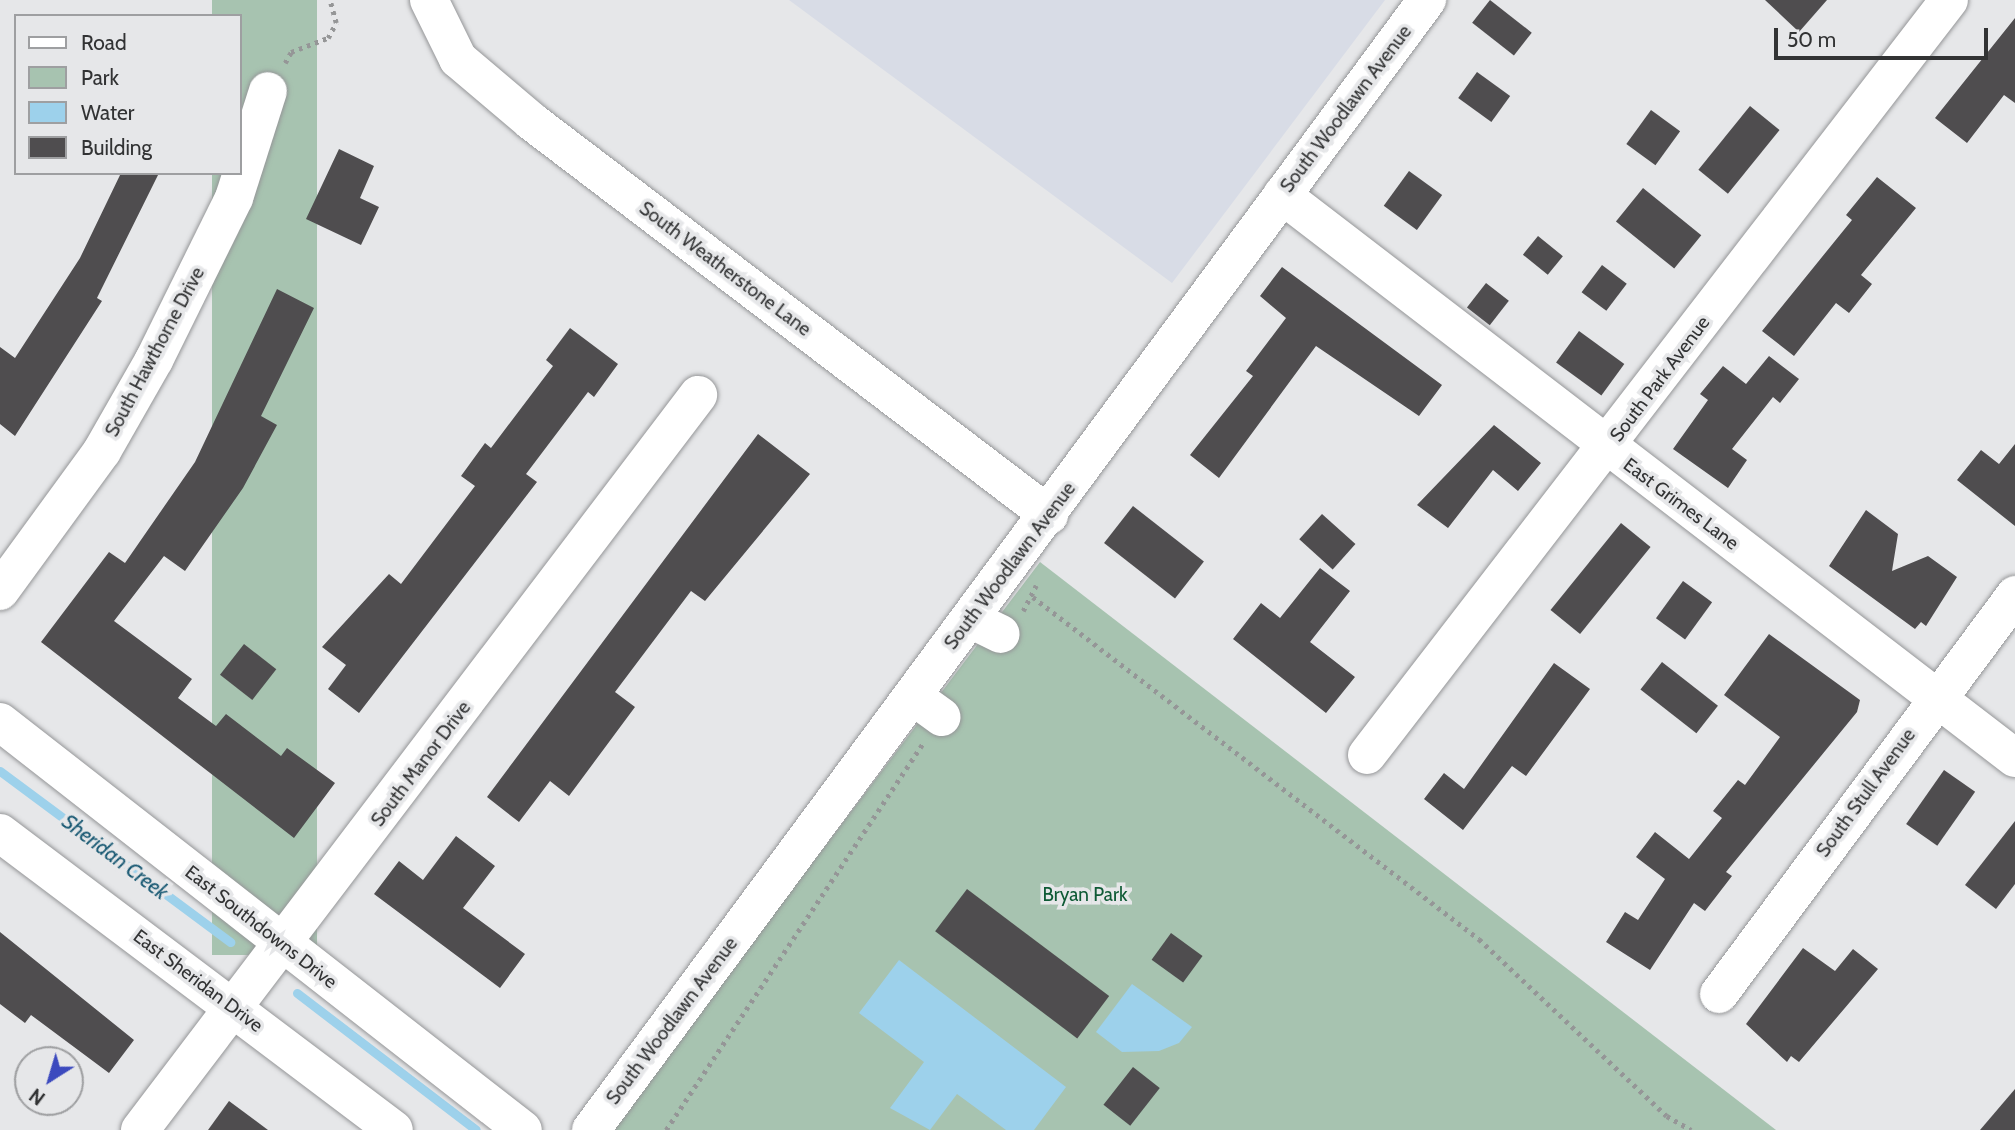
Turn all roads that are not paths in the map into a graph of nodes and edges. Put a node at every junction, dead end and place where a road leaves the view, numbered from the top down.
1 (429, 0) edge
2 (1427, 0) edge
3 (1949, 0) edge
4 (268, 91) road end
5 (242, 173) edge
6 (241, 175) edge
7 (1282, 195) junction
8 (698, 395) dead end
9 (1607, 448) junction
10 (1048, 515) junction
11 (0, 591) edge
12 (2015, 594) edge
13 (1937, 696) junction
14 (0, 722) edge
15 (1367, 755) dead end
16 (2015, 758) edge
17 (0, 833) edge
18 (284, 946) junction
19 (1719, 994) dead end
20 (233, 1006) junction
21 (140, 1130) edge
22 (394, 1130) edge
23 (523, 1130) edge
24 (591, 1130) edge

1 - 10 street, South Weatherstone Lane
2 - 7 street, South Woodlawn Avenue
3 - 9 street, South Park Avenue
4 - 5 street, South Hawthorne Drive
6 - 11 street, South Hawthorne Drive
7 - 9 street, East Grimes Lane
7 - 10 street, South Woodlawn Avenue
8 - 18 street, South Manor Drive
9 - 13 street, East Grimes Lane
9 - 15 street, South Park Avenue
10 - 24 street, South Woodlawn Avenue
12 - 13 street, South Stull Avenue
13 - 16 street, East Grimes Lane
13 - 19 street, South Stull Avenue
14 - 18 street, East Southdowns Drive
17 - 20 street, East Sheridan Drive
18 - 20 street, South Manor Drive
18 - 23 street, East Southdowns Drive
20 - 21 street, South Manor Drive
20 - 22 street, East Sheridan Drive

